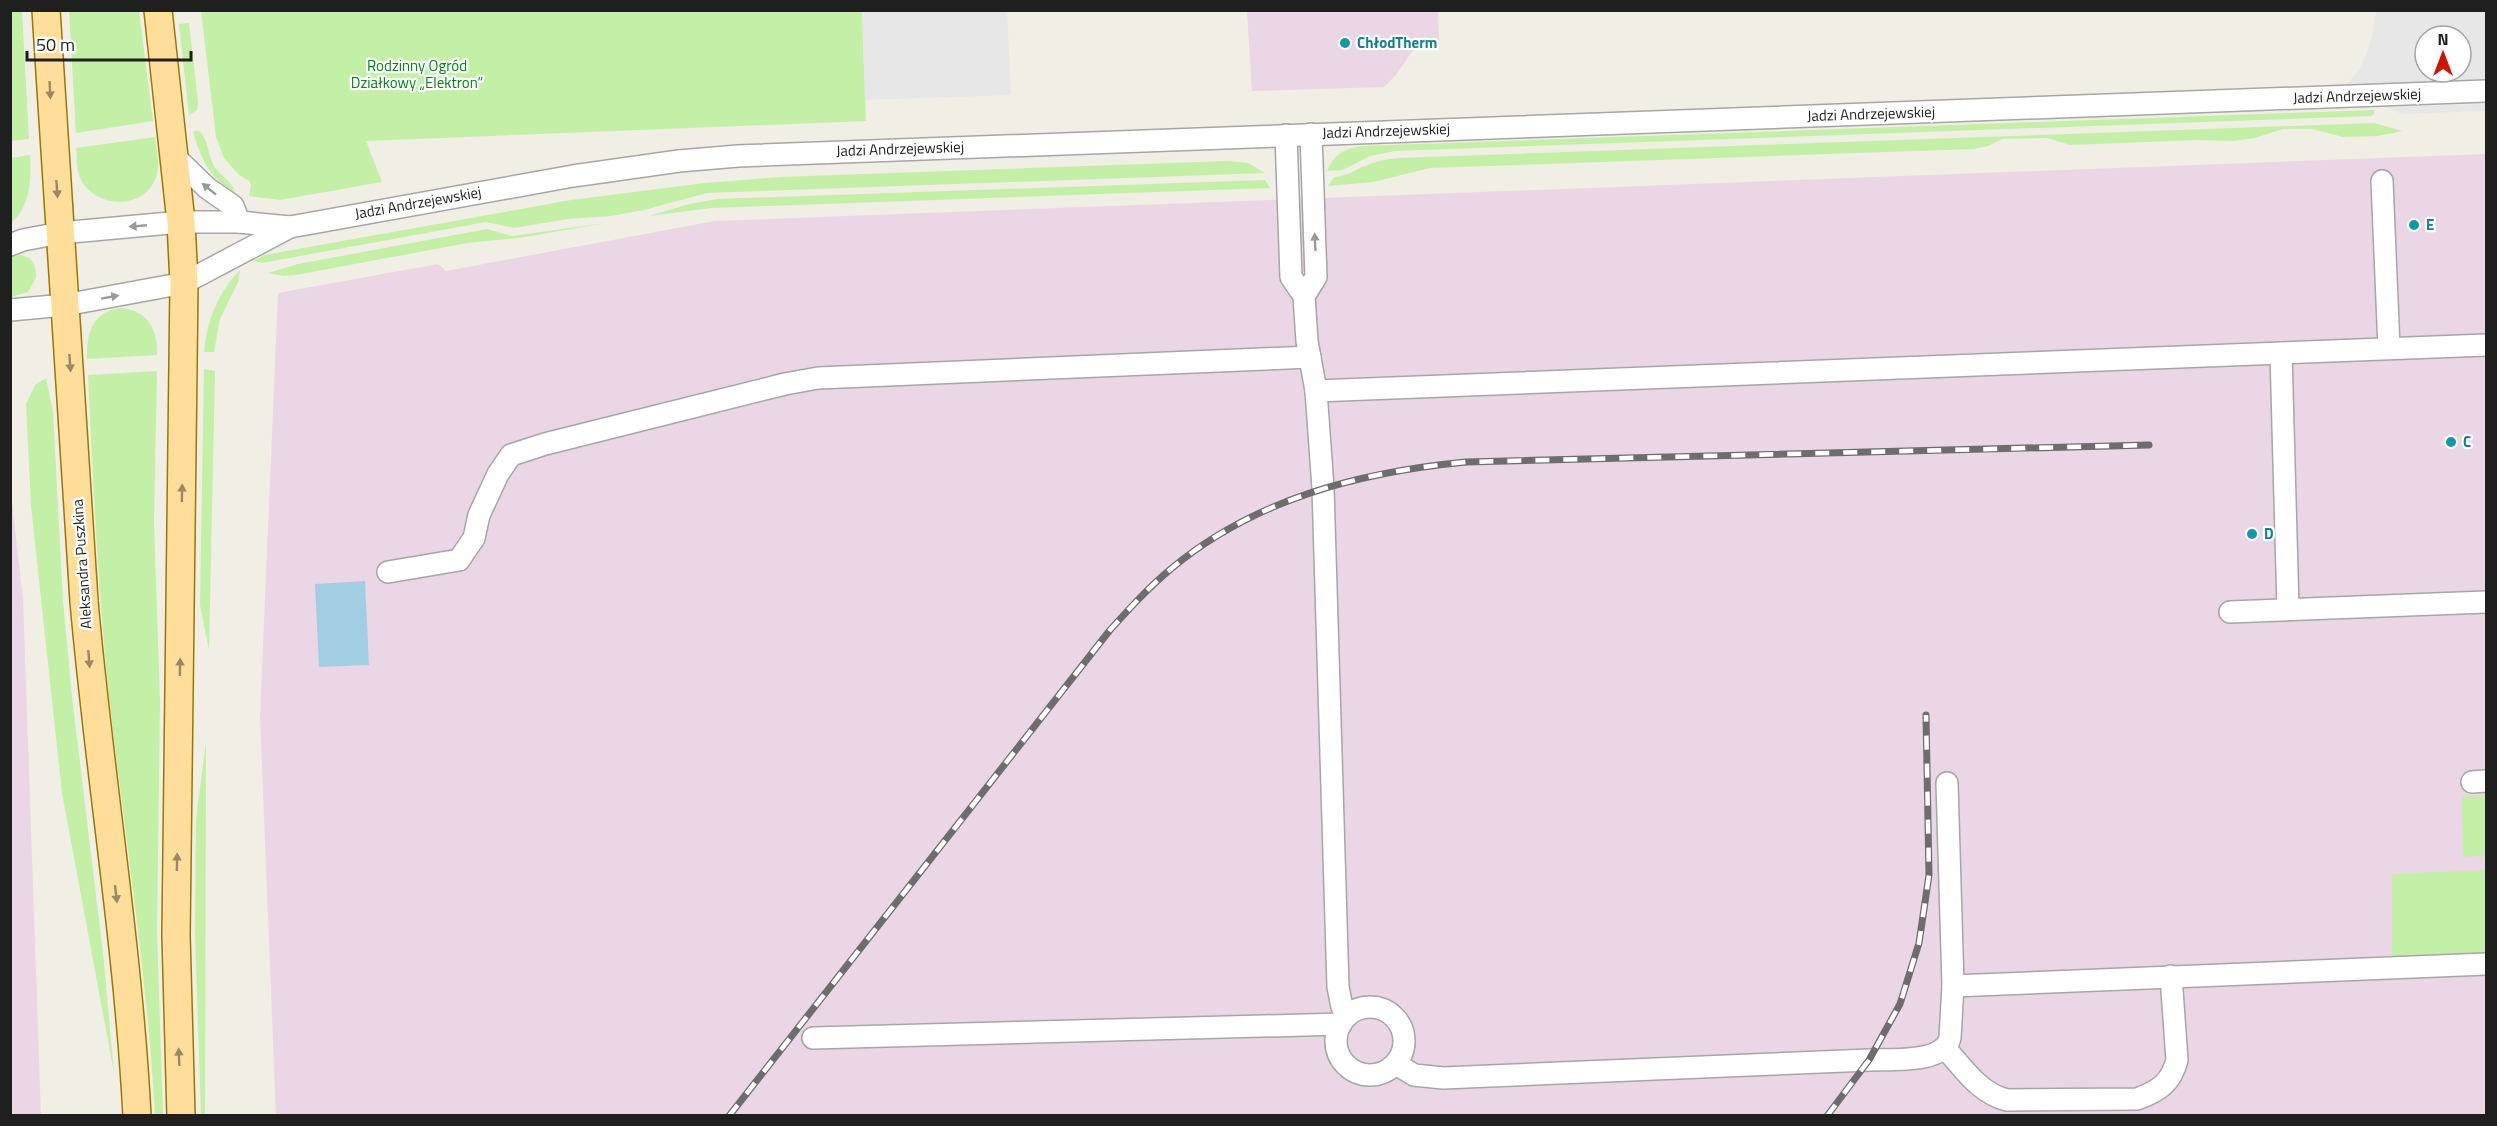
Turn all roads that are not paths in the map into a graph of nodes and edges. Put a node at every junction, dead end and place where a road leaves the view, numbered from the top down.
1 (46, 10) edge
2 (158, 10) edge
3 (2487, 92) edge
4 (1311, 134) junction
5 (1286, 135) junction
6 (175, 157) junction
7 (2382, 181) dead end
8 (181, 222) junction
9 (239, 222) junction
10 (290, 227) junction
11 (60, 233) junction
12 (10, 245) edge
13 (184, 283) junction
14 (1304, 296) junction
15 (65, 305) junction
16 (10, 310) edge
17 (2487, 345) edge
18 (2388, 348) junction
19 (2281, 353) junction
20 (1310, 357) junction
21 (1316, 391) junction
22 (388, 572) dead end
23 (2487, 602) edge
24 (2288, 609) junction
25 (2230, 612) dead end
26 (1947, 783) dead end
27 (2487, 964) edge
28 (2171, 976) junction
29 (1953, 986) junction
30 (1344, 1020) junction
31 (813, 1038) dead end
32 (1945, 1048) junction
33 (1396, 1064) junction
34 (137, 1116) edge
35 (182, 1116) edge

1 -> 11 main road, Aleksandra Puszkina
2 - 6 main road
3 - 4 street, Jadzi Andrzejewskiej
4 - 5 street, Jadzi Andrzejewskiej
14 -> 4 street
5 - 10 street, Jadzi Andrzejewskiej
5 - 14 street
6 - 8 main road
9 -> 6 street
7 - 18 street
8 - 9 street, Jadzi Andrzejewskiej
8 -> 11 street, Jadzi Andrzejewskiej
8 - 13 main road
9 - 10 street, Jadzi Andrzejewskiej
10 - 13 street, Jadzi Andrzejewskiej
11 - 12 street, Jadzi Andrzejewskiej
11 - 15 main road, Aleksandra Puszkina
15 -> 13 street, Jadzi Andrzejewskiej
35 -> 13 main road
14 - 20 street
15 - 16 street, Jadzi Andrzejewskiej
15 -> 34 main road, Aleksandra Puszkina
17 - 18 street
18 - 19 street
19 - 21 street
19 - 24 street
20 - 21 street
20 - 22 street
21 - 30 street
23 - 24 street
24 - 25 street
26 - 29 street
27 - 28 street
28 - 29 street
28 - 32 street
29 - 32 street
30 - 31 street
30 - 33 street
30 - 33 street
32 - 33 street

